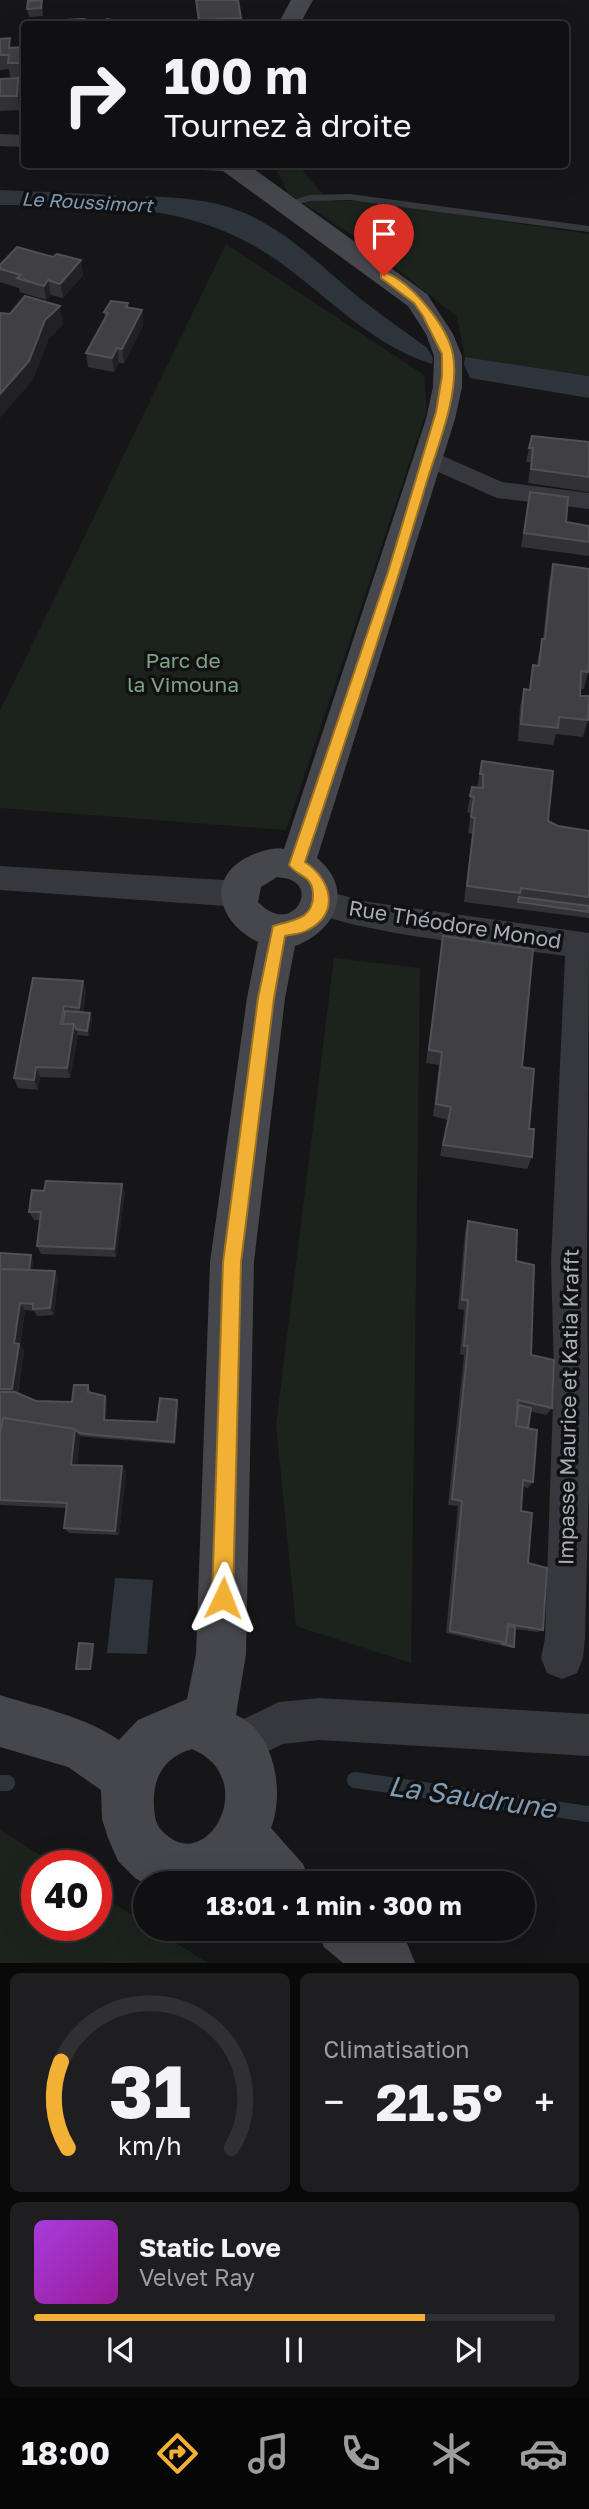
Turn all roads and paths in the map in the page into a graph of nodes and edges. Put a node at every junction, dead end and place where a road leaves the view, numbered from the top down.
1 (302, 0) edge
2 (291, 21) edge
3 (0, 140) edge
4 (21, 141) edge
5 (235, 168) edge
6 (282, 205) junction
7 (589, 229) edge
8 (427, 457) junction
9 (589, 501) edge
10 (297, 865) junction
11 (0, 878) edge
12 (239, 894) junction
13 (321, 903) junction
14 (279, 931) junction
15 (585, 945) edge
16 (562, 1658) dead end
17 (0, 1721) edge
18 (222, 1735) junction
19 (589, 1735) edge
20 (129, 1778) junction
21 (242, 1835) junction
22 (271, 1871) edge
23 (359, 1941) edge
24 (387, 1963) edge

1 - 2 street
3 - 4 street
5 - 6 street
6 - 7 lane
6 - 8 street
8 - 9 street
8 - 10 street
10 - 12 street
10 - 13 street
11 - 12 street
12 - 14 street
13 - 14 street
13 - 15 street, Rue Théodore Monod
14 - 18 street
15 - 16 street, Impasse Maurice et Katia Krafft
17 - 20 street
18 - 19 street
18 - 20 street
18 - 21 street
20 - 21 street
21 - 22 street
23 - 24 street

